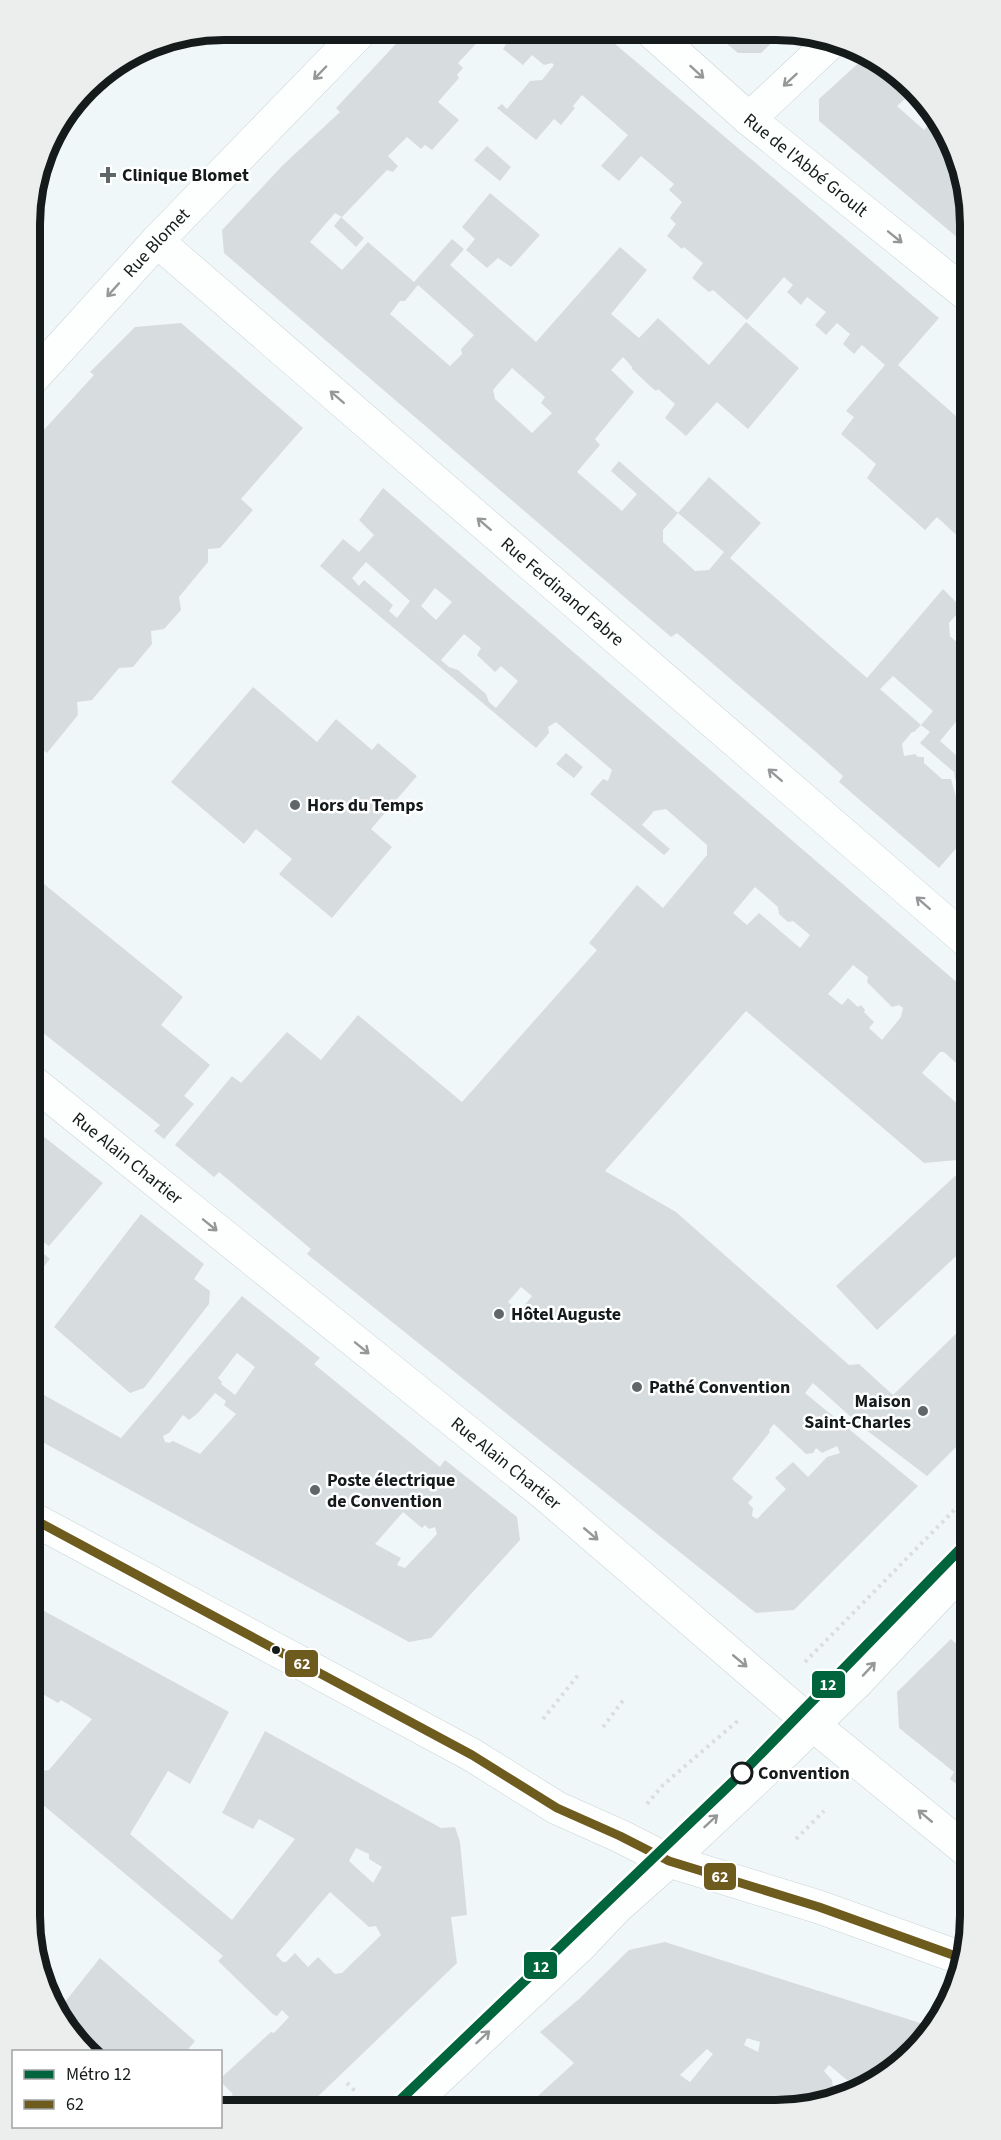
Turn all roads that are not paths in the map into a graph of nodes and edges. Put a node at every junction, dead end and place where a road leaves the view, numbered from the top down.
1 (352, 40) edge
2 (661, 40) edge
3 (825, 47) edge
4 (749, 119) junction
5 (157, 242) junction
6 (961, 290) edge
7 (41, 369) edge
8 (961, 935) edge
9 (40, 1088) edge
10 (40, 1523) edge
11 (960, 1572) edge
12 (812, 1724) junction
13 (960, 1845) edge
14 (669, 1862) junction
15 (956, 1956) edge
16 (415, 2100) edge

1 -> 5 street, Rue Blomet
2 -> 4 street, Rue de l'Abbé Groult
3 -> 4 street
4 -> 6 street, Rue de l'Abbé Groult
5 -> 7 street, Rue Blomet
8 -> 5 street, Rue Ferdinand Fabre
9 -> 12 street, Rue Alain Chartier
10 - 14 street
12 -> 11 street
13 -> 12 street, Rue Alain Chartier
14 -> 12 street
14 - 15 street
16 -> 14 street

